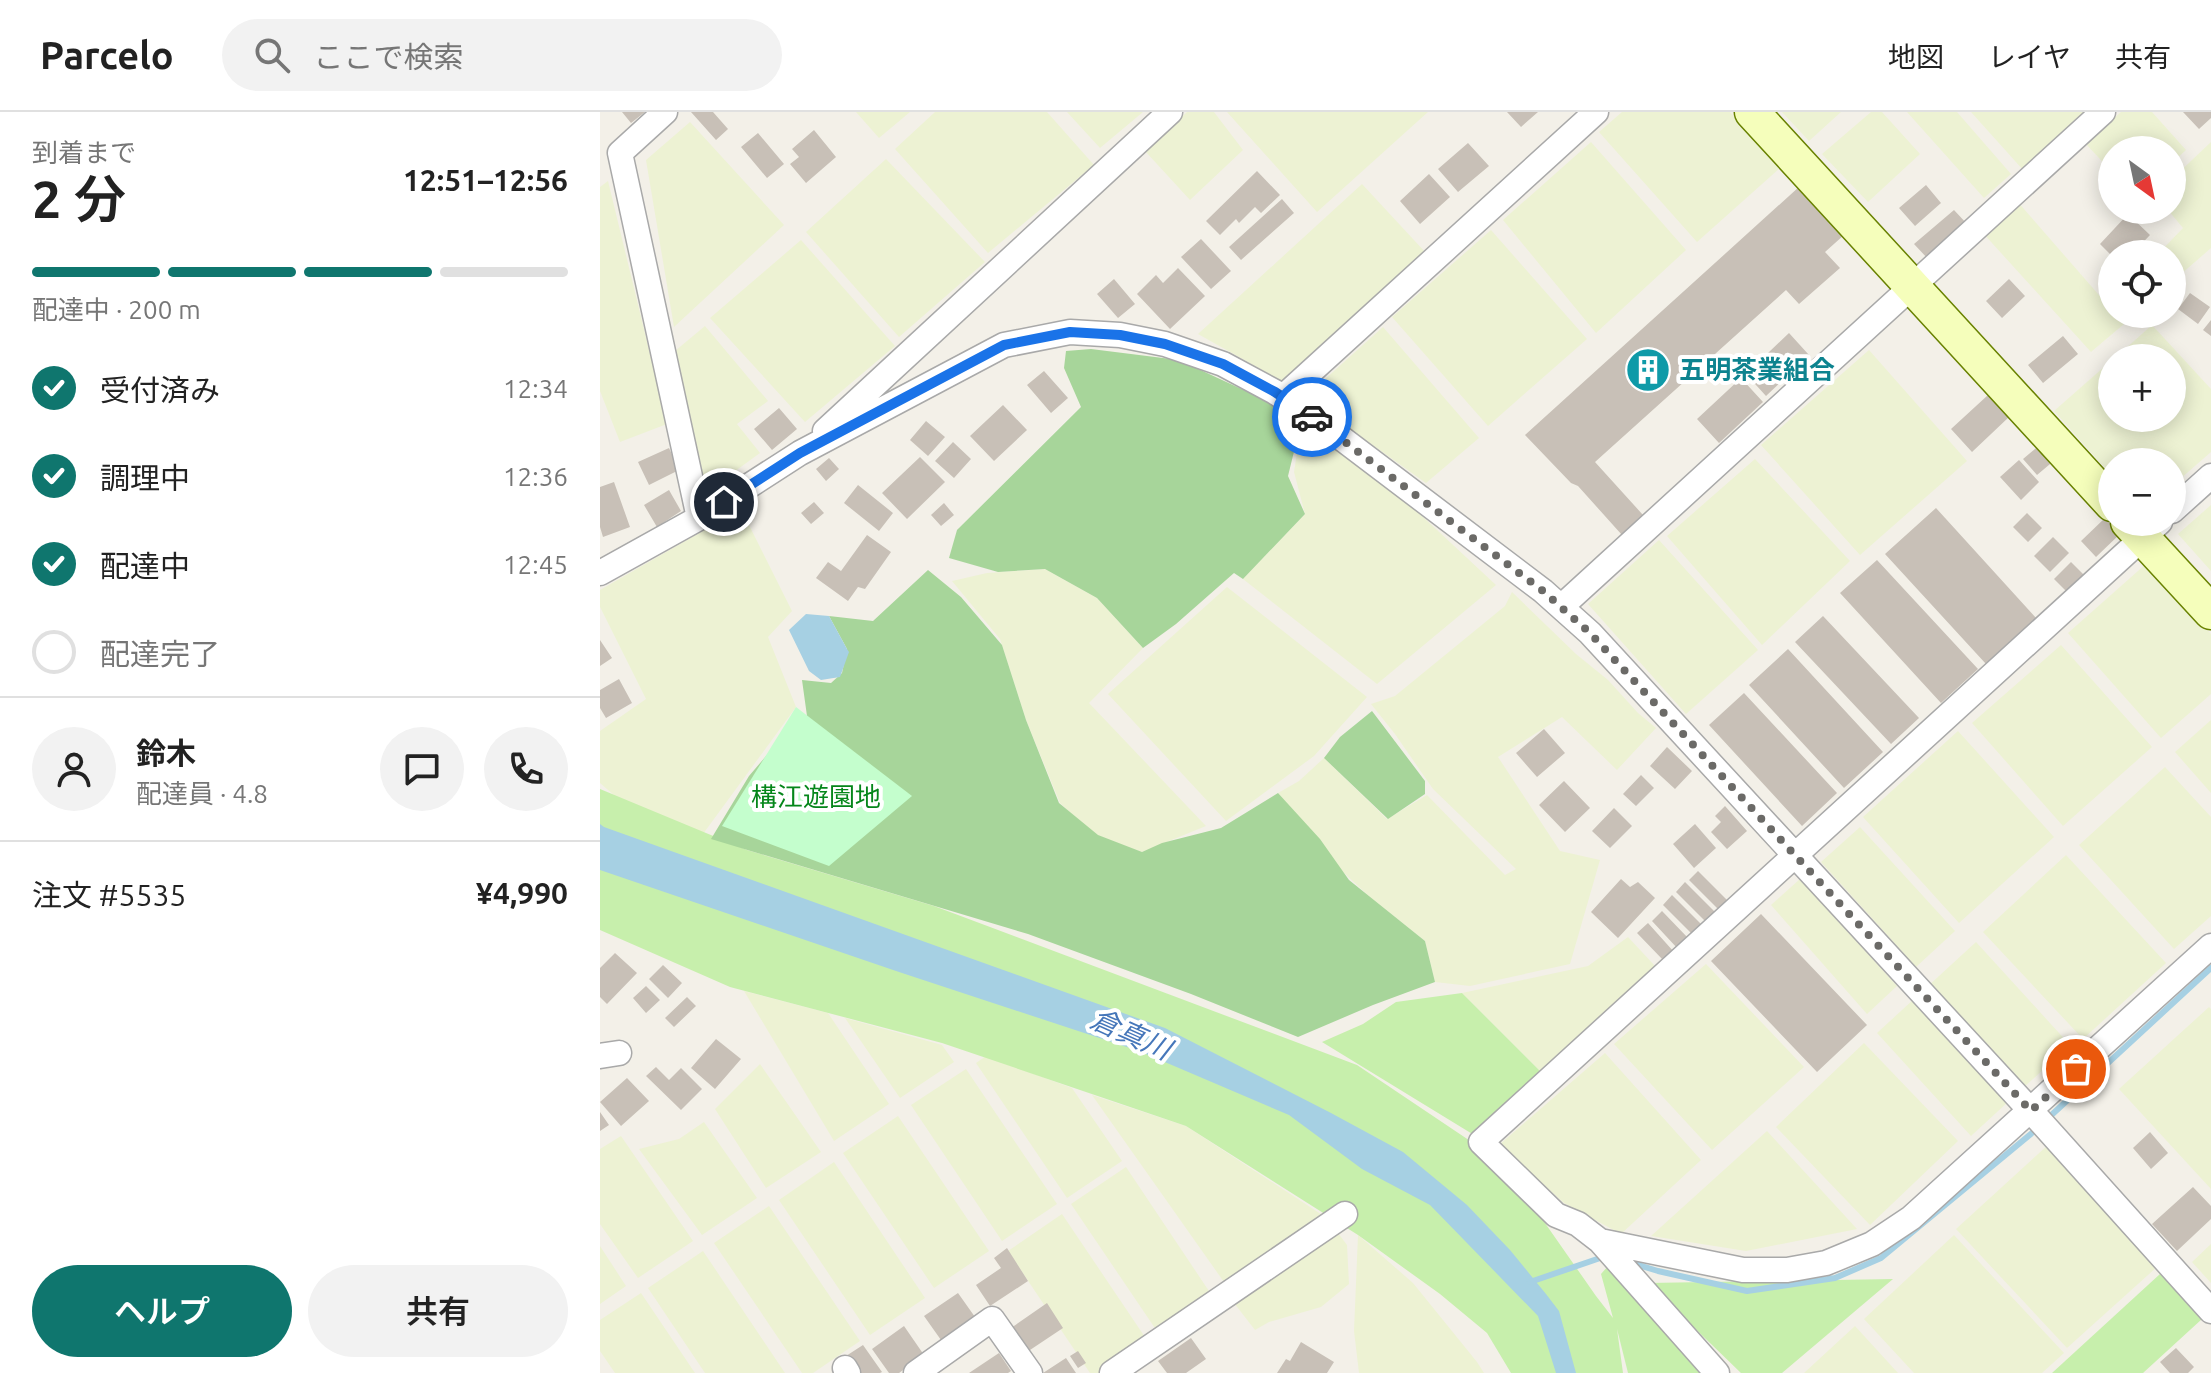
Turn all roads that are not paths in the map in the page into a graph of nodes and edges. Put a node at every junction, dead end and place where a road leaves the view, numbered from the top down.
1 (665, 112) edge
2 (1170, 112) edge
3 (1596, 112) edge
4 (1752, 112) edge
5 (2103, 112) edge
6 (1912, 287) junction
7 (1283, 397) junction
8 (800, 453) junction
9 (2211, 476) edge
10 (2098, 489) edge
11 (2186, 498) edge
12 (699, 518) junction
13 (2134, 536) edge
14 (2151, 536) edge
15 (600, 573) edge
16 (1561, 607) junction
17 (2211, 612) edge
18 (1796, 856) junction
19 (2211, 946) edge
20 (2040, 1121) junction
21 (1345, 1214) dead end
22 (1603, 1245) junction
23 (2211, 1311) edge
24 (1128, 1368) edge
25 (916, 1373) edge
26 (1030, 1373) edge
27 (1717, 1373) edge

1 - 12 street
2 - 8 street
3 - 7 street
4 - 6 street
5 - 6 street
6 - 10 street
6 - 16 street
7 - 8 street
7 - 16 street
8 - 12 street
9 - 11 street
12 - 15 street
13 - 18 street
14 - 17 street
16 - 18 street
18 - 20 street
18 - 22 street
19 - 20 street
20 - 22 street
20 - 23 street
21 - 24 street
22 - 27 street
25 - 26 street

